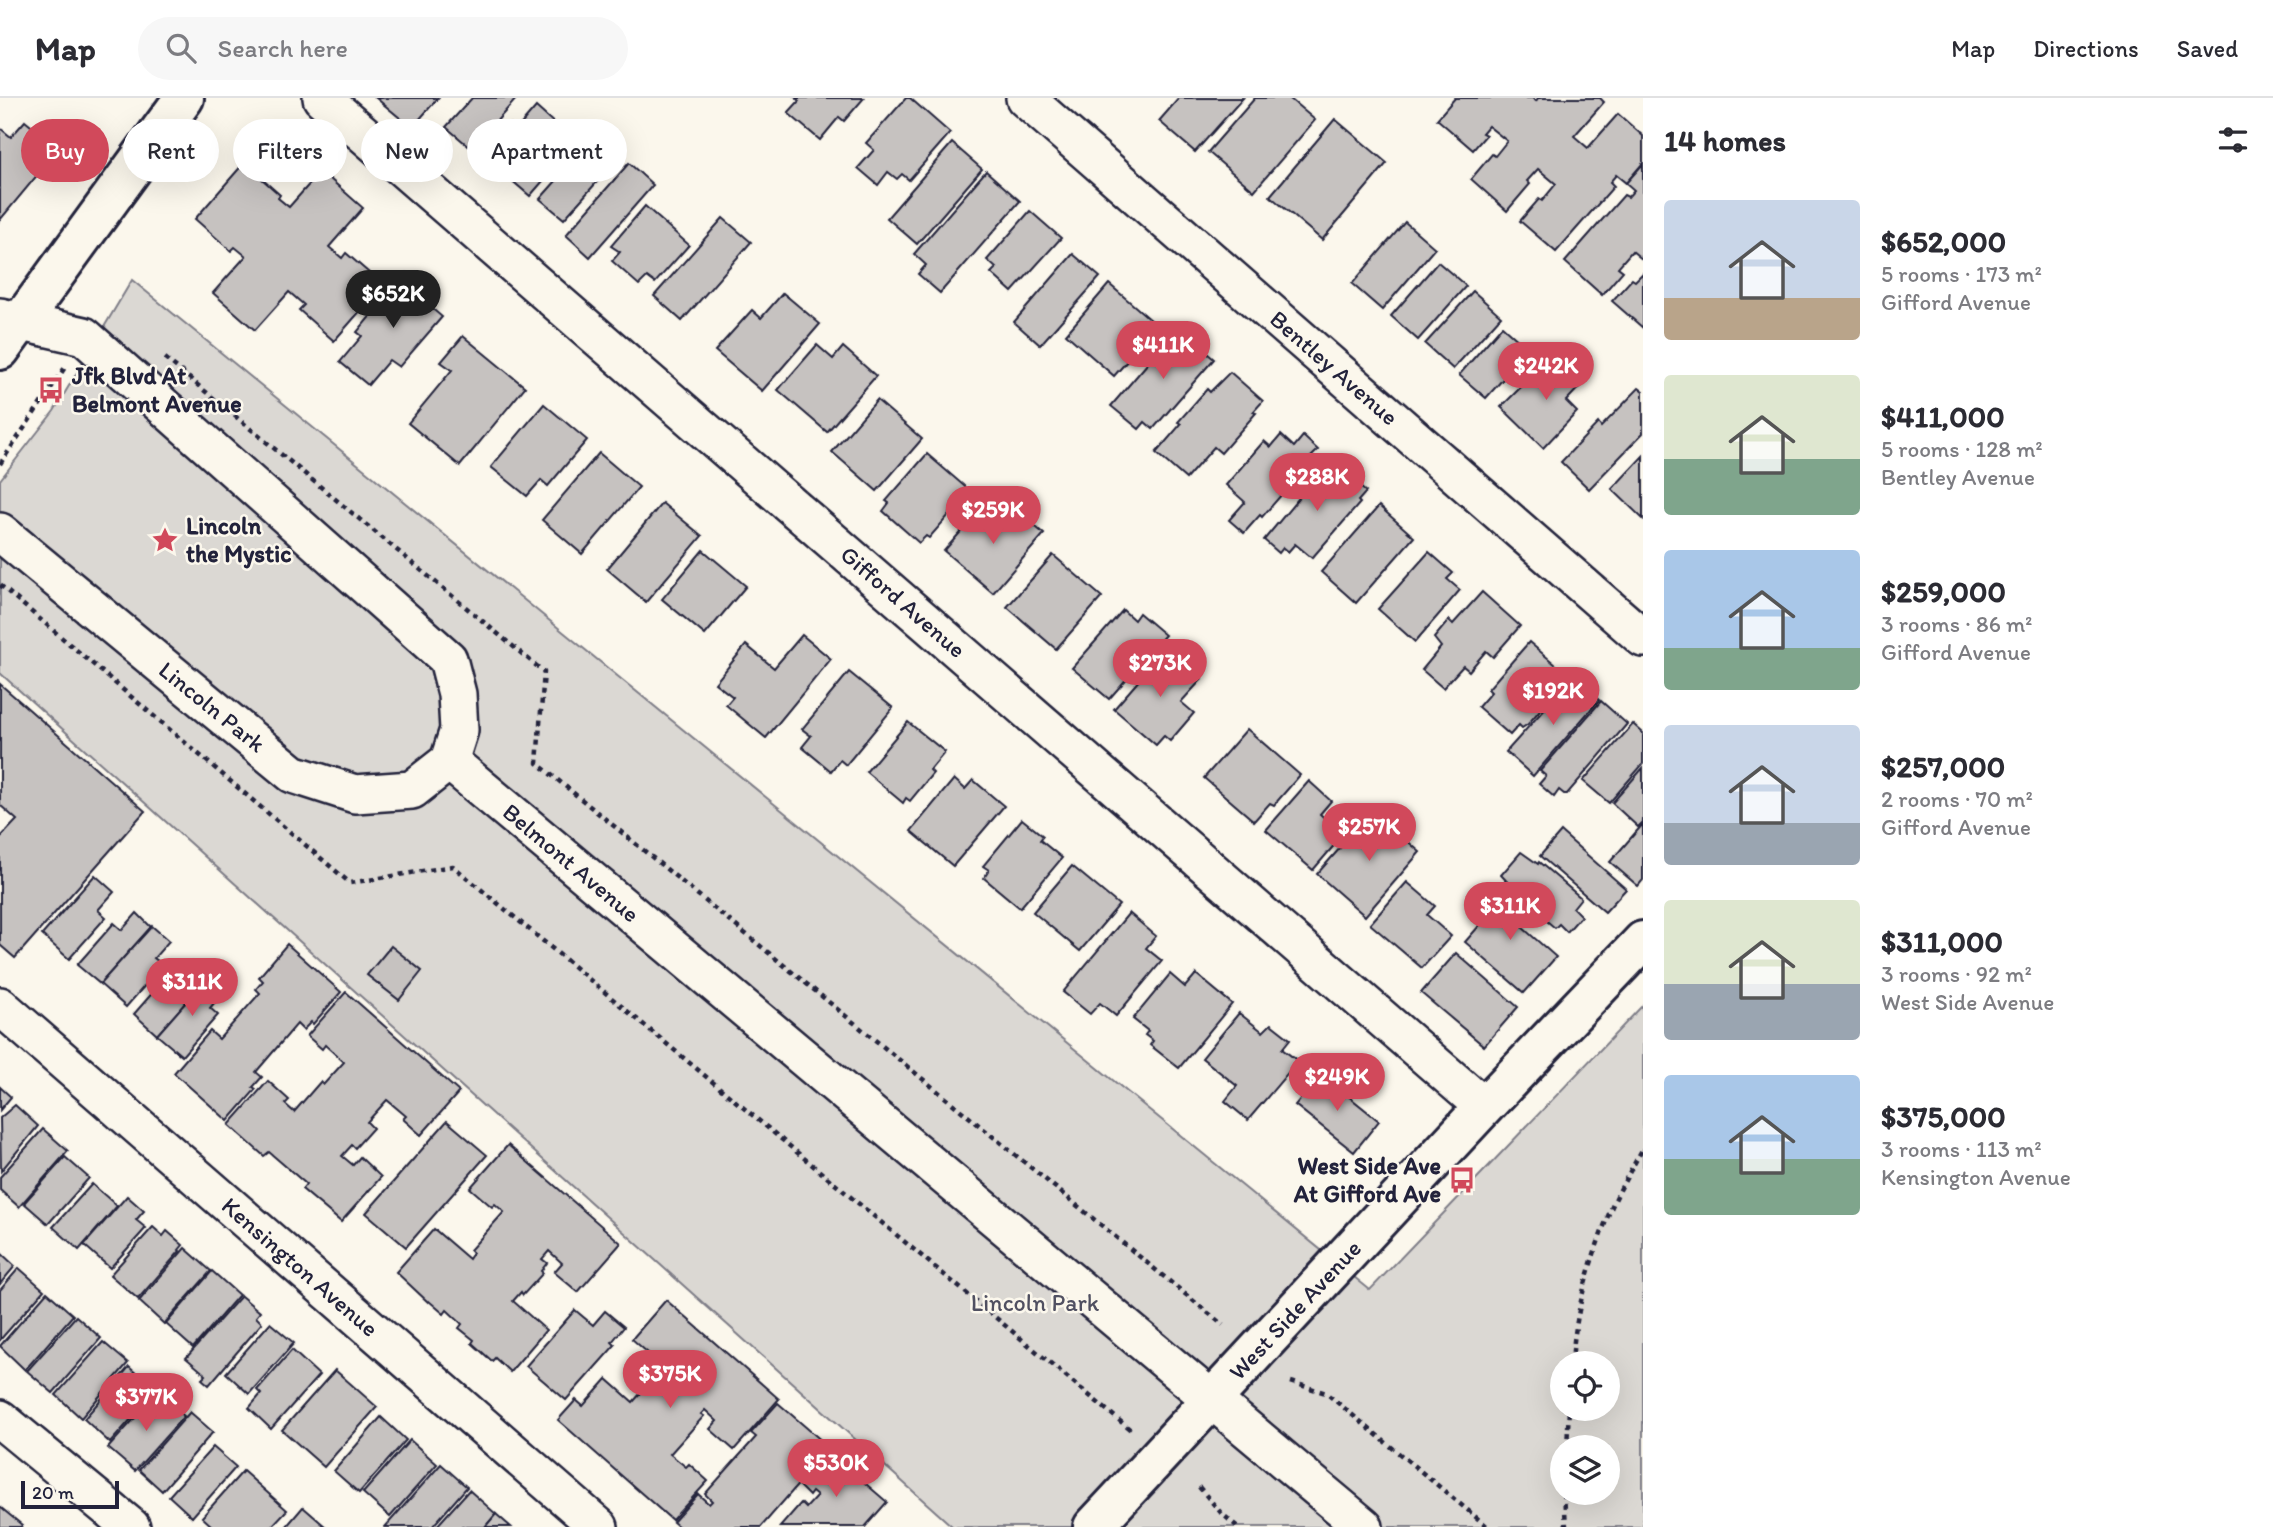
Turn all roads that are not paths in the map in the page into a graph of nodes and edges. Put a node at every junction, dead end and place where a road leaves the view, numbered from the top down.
1 (184, 98) edge
2 (322, 98) edge
3 (1025, 98) edge
4 (6, 330) edge
5 (0, 532) edge
6 (1643, 638) edge
7 (449, 761) junction
8 (1643, 941) edge
9 (0, 1006) edge
10 (1484, 1107) junction
11 (1212, 1401) junction
12 (0, 1419) edge
13 (131, 1527) edge
14 (599, 1527) edge
15 (1093, 1527) edge
16 (1364, 1527) edge

1 - 4 main road
2 - 10 street, Gifford Avenue
3 - 6 street, Bentley Avenue
4 - 7 street
5 - 7 street, Lincoln Park
7 - 11 street, Belmont Avenue
8 - 10 main road, West Side Avenue
9 - 14 street, Kensington Avenue
10 - 11 main road, West Side Avenue
11 - 15 main road, West Side Avenue
11 - 16 street
12 - 13 street

